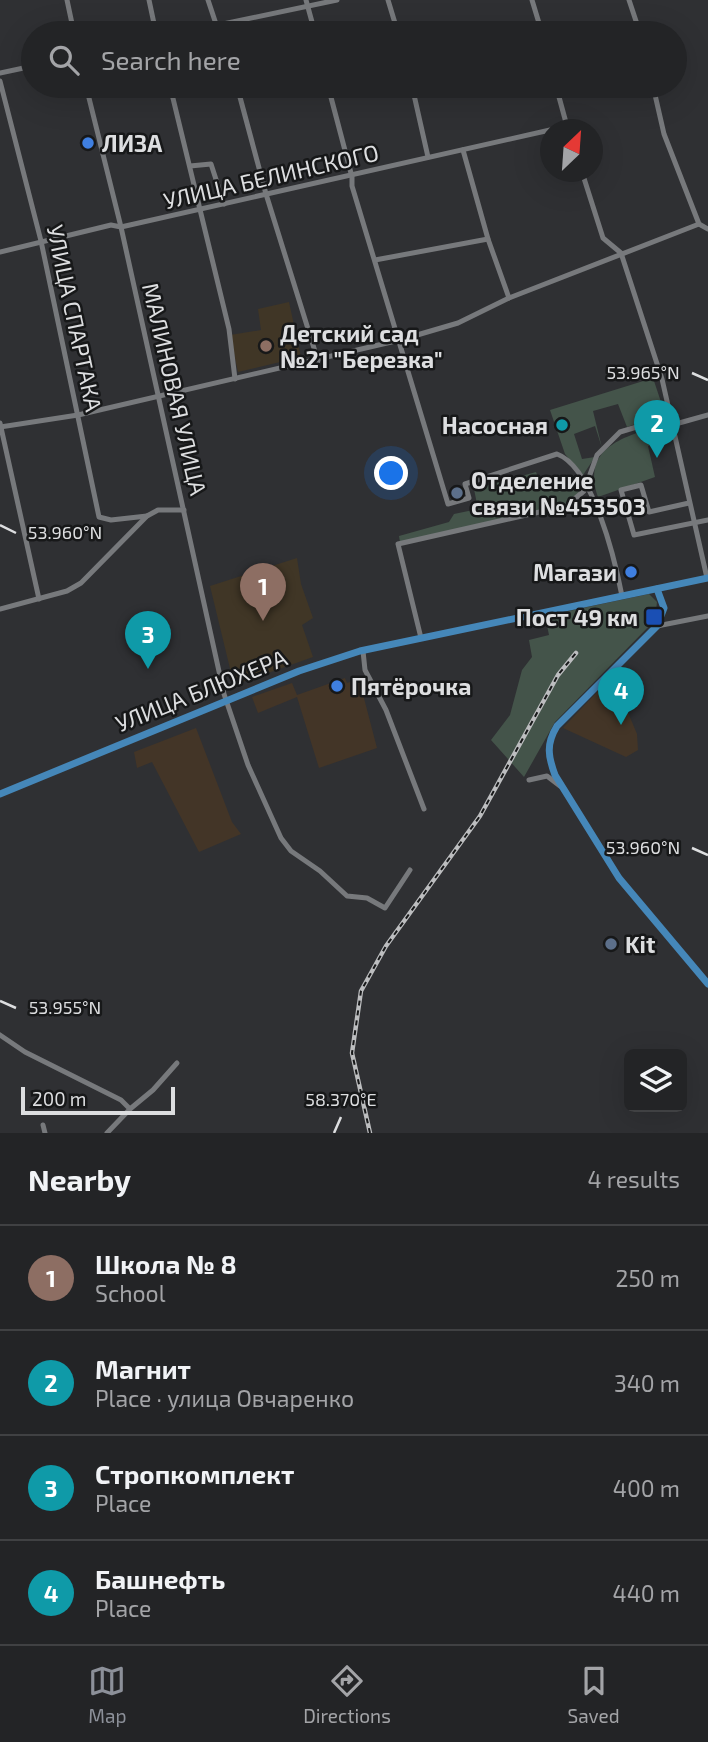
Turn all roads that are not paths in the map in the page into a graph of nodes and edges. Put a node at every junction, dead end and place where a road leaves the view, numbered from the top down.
1 (67, 0) edge
2 (149, 0) edge
3 (208, 0) edge
4 (337, 0) edge
5 (388, 0) edge
6 (532, 0) edge
7 (629, 0) edge
8 (307, 3) edge
9 (71, 21) edge
10 (153, 21) edge
11 (215, 21) edge
12 (248, 21) edge
13 (312, 21) edge
14 (394, 21) edge
15 (538, 21) edge
16 (636, 21) edge
17 (21, 68) edge
18 (0, 73) edge
19 (0, 81) edge
20 (89, 98) edge
21 (173, 98) edge
22 (240, 98) edge
23 (331, 98) edge
24 (415, 98) edge
25 (559, 98) edge
26 (656, 98) edge
27 (565, 119) edge
28 (540, 133) edge
29 (463, 150) junction
30 (428, 157) junction
31 (190, 166) junction
32 (352, 177) junction
33 (585, 182) edge
34 (265, 194) junction
35 (224, 204) junction
36 (202, 209) junction
37 (699, 224) junction
38 (121, 227) junction
39 (708, 229) edge
40 (488, 239) junction
41 (41, 241) junction
42 (0, 252) edge
43 (621, 253) junction
44 (375, 260) junction
45 (509, 298) junction
46 (400, 340) junction
47 (318, 361) junction
48 (235, 379) junction
49 (158, 397) junction
50 (78, 415) junction
51 (708, 415) edge
52 (670, 416) junction
53 (672, 425) junction
54 (0, 426) edge
55 (585, 481) junction
56 (690, 503) junction
57 (184, 510) junction
58 (147, 516) junction
59 (708, 520) edge
60 (696, 523) junction
61 (708, 578) edge
62 (657, 589) junction
63 (622, 596) junction
64 (38, 599) junction
65 (0, 609) edge
66 (708, 616) edge
67 (657, 626) junction
68 (421, 638) junction
69 (363, 651) junction
70 (226, 700) junction
71 (528, 780) dead end
72 (562, 787) junction
73 (0, 794) edge
74 (424, 809) dead end
75 (410, 870) dead end
76 (708, 985) edge
77 (0, 1035) edge
78 (177, 1063) dead end
79 (130, 1109) junction
80 (43, 1125) dead end
81 (45, 1133) edge
82 (107, 1133) edge

1 - 9 street
2 - 10 street
3 - 11 street
4 - 8 street
5 - 14 street
6 - 15 street
7 - 16 street
8 - 12 street
8 - 13 street
17 - 18 street
19 - 41 street, УЛИЦА СПАРТАКА
20 - 38 street, МАЛИНОВАЯ УЛИЦА
21 - 31 street
22 - 34 street
23 - 32 street
24 - 30 street
25 - 27 street
26 - 37 street
28 - 29 street, УЛИЦА БЕЛИНСКОГО
29 - 30 street, УЛИЦА БЕЛИНСКОГО
29 - 40 street
30 - 32 street, УЛИЦА БЕЛИНСКОГО
31 - 35 street
31 - 36 street
32 - 34 street, УЛИЦА БЕЛИНСКОГО
32 - 44 street
33 - 43 street
34 - 35 street, УЛИЦА БЕЛИНСКОГО
34 - 47 street
35 - 36 street, УЛИЦА БЕЛИНСКОГО
36 - 38 street, УЛИЦА БЕЛИНСКОГО
36 - 48 street
37 - 39 street
37 - 43 street
38 - 41 street, УЛИЦА БЕЛИНСКОГО
38 - 49 street, МАЛИНОВАЯ УЛИЦА
40 - 44 street
40 - 45 street
41 - 42 street, УЛИЦА БЕЛИНСКОГО
41 - 50 street, УЛИЦА СПАРТАКА
43 - 45 street
43 - 52 street
44 - 46 street
45 - 46 street
46 - 47 street
46 - 55 street
47 - 48 street
48 - 49 street
49 - 50 street
49 - 57 street, МАЛИНОВАЯ УЛИЦА
50 - 54 street
50 - 58 street, УЛИЦА СПАРТАКА
51 - 53 street
52 - 53 street
52 - 55 street
53 - 56 street
54 - 64 street
55 - 63 street
55 - 68 street
56 - 60 street
56 - 60 street
57 - 58 street
57 - 70 street, МАЛИНОВАЯ УЛИЦА
58 - 64 street
59 - 60 street
60 - 61 street
61 - 62 main road, УЛИЦА БЛЮХЕРА
62 - 63 main road, УЛИЦА БЛЮХЕРА
62 - 67 main road
63 - 68 main road, УЛИЦА БЛЮХЕРА
64 - 65 street
66 - 67 street
67 - 72 main road
68 - 69 main road, УЛИЦА БЛЮХЕРА
69 - 70 main road, УЛИЦА БЛЮХЕРА
69 - 74 street
70 - 73 main road, УЛИЦА БЛЮХЕРА
70 - 75 street, МАЛИНОВАЯ УЛИЦА
71 - 72 street
72 - 76 main road
77 - 79 street
78 - 79 street
79 - 82 street
80 - 81 street

